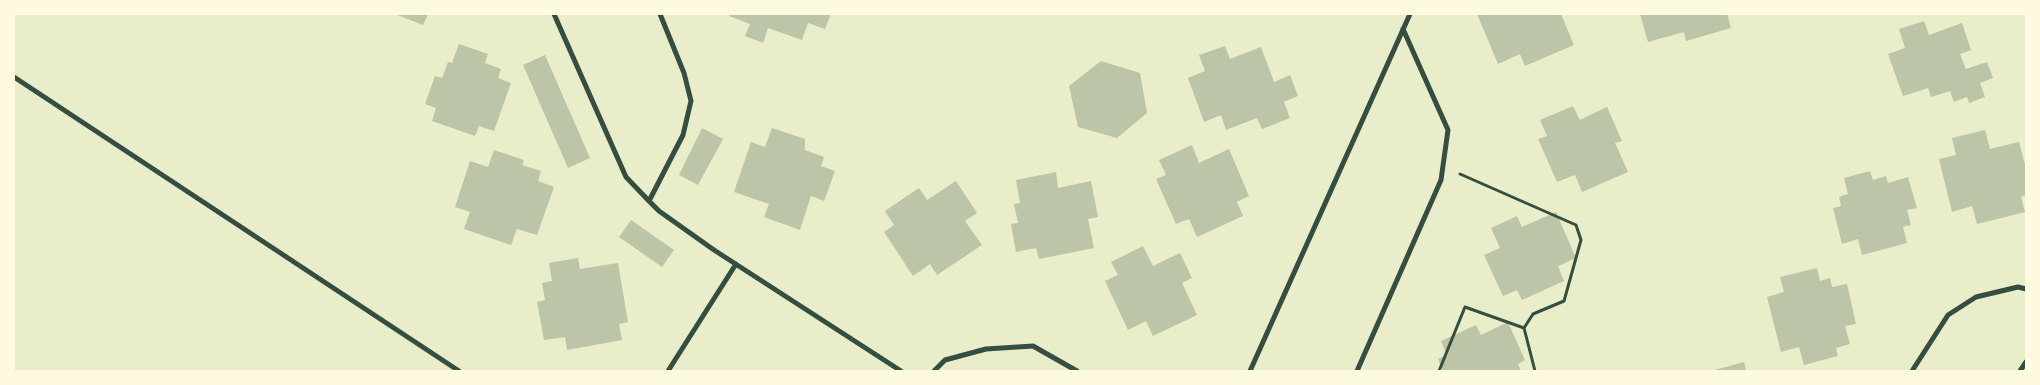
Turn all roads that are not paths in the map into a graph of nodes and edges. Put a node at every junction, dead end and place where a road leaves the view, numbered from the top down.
1 (554, 14) edge
2 (660, 14) edge
3 (1410, 14) edge
4 (1403, 29) junction
5 (14, 77) edge
6 (649, 201) junction
7 (736, 264) junction
8 (2026, 289) edge
9 (2026, 362) edge
10 (459, 371) edge
11 (668, 371) edge
12 (901, 371) edge
13 (934, 371) edge
14 (1077, 371) edge
15 (1250, 371) edge
16 (1357, 371) edge
17 (1912, 371) edge
18 (2020, 371) edge

1 - 6 street
2 - 6 street
3 - 4 street
4 - 15 street
4 - 16 street
5 - 10 street
6 - 7 street
7 - 11 street
7 - 12 street
8 - 17 street
9 - 18 street
13 - 14 street

